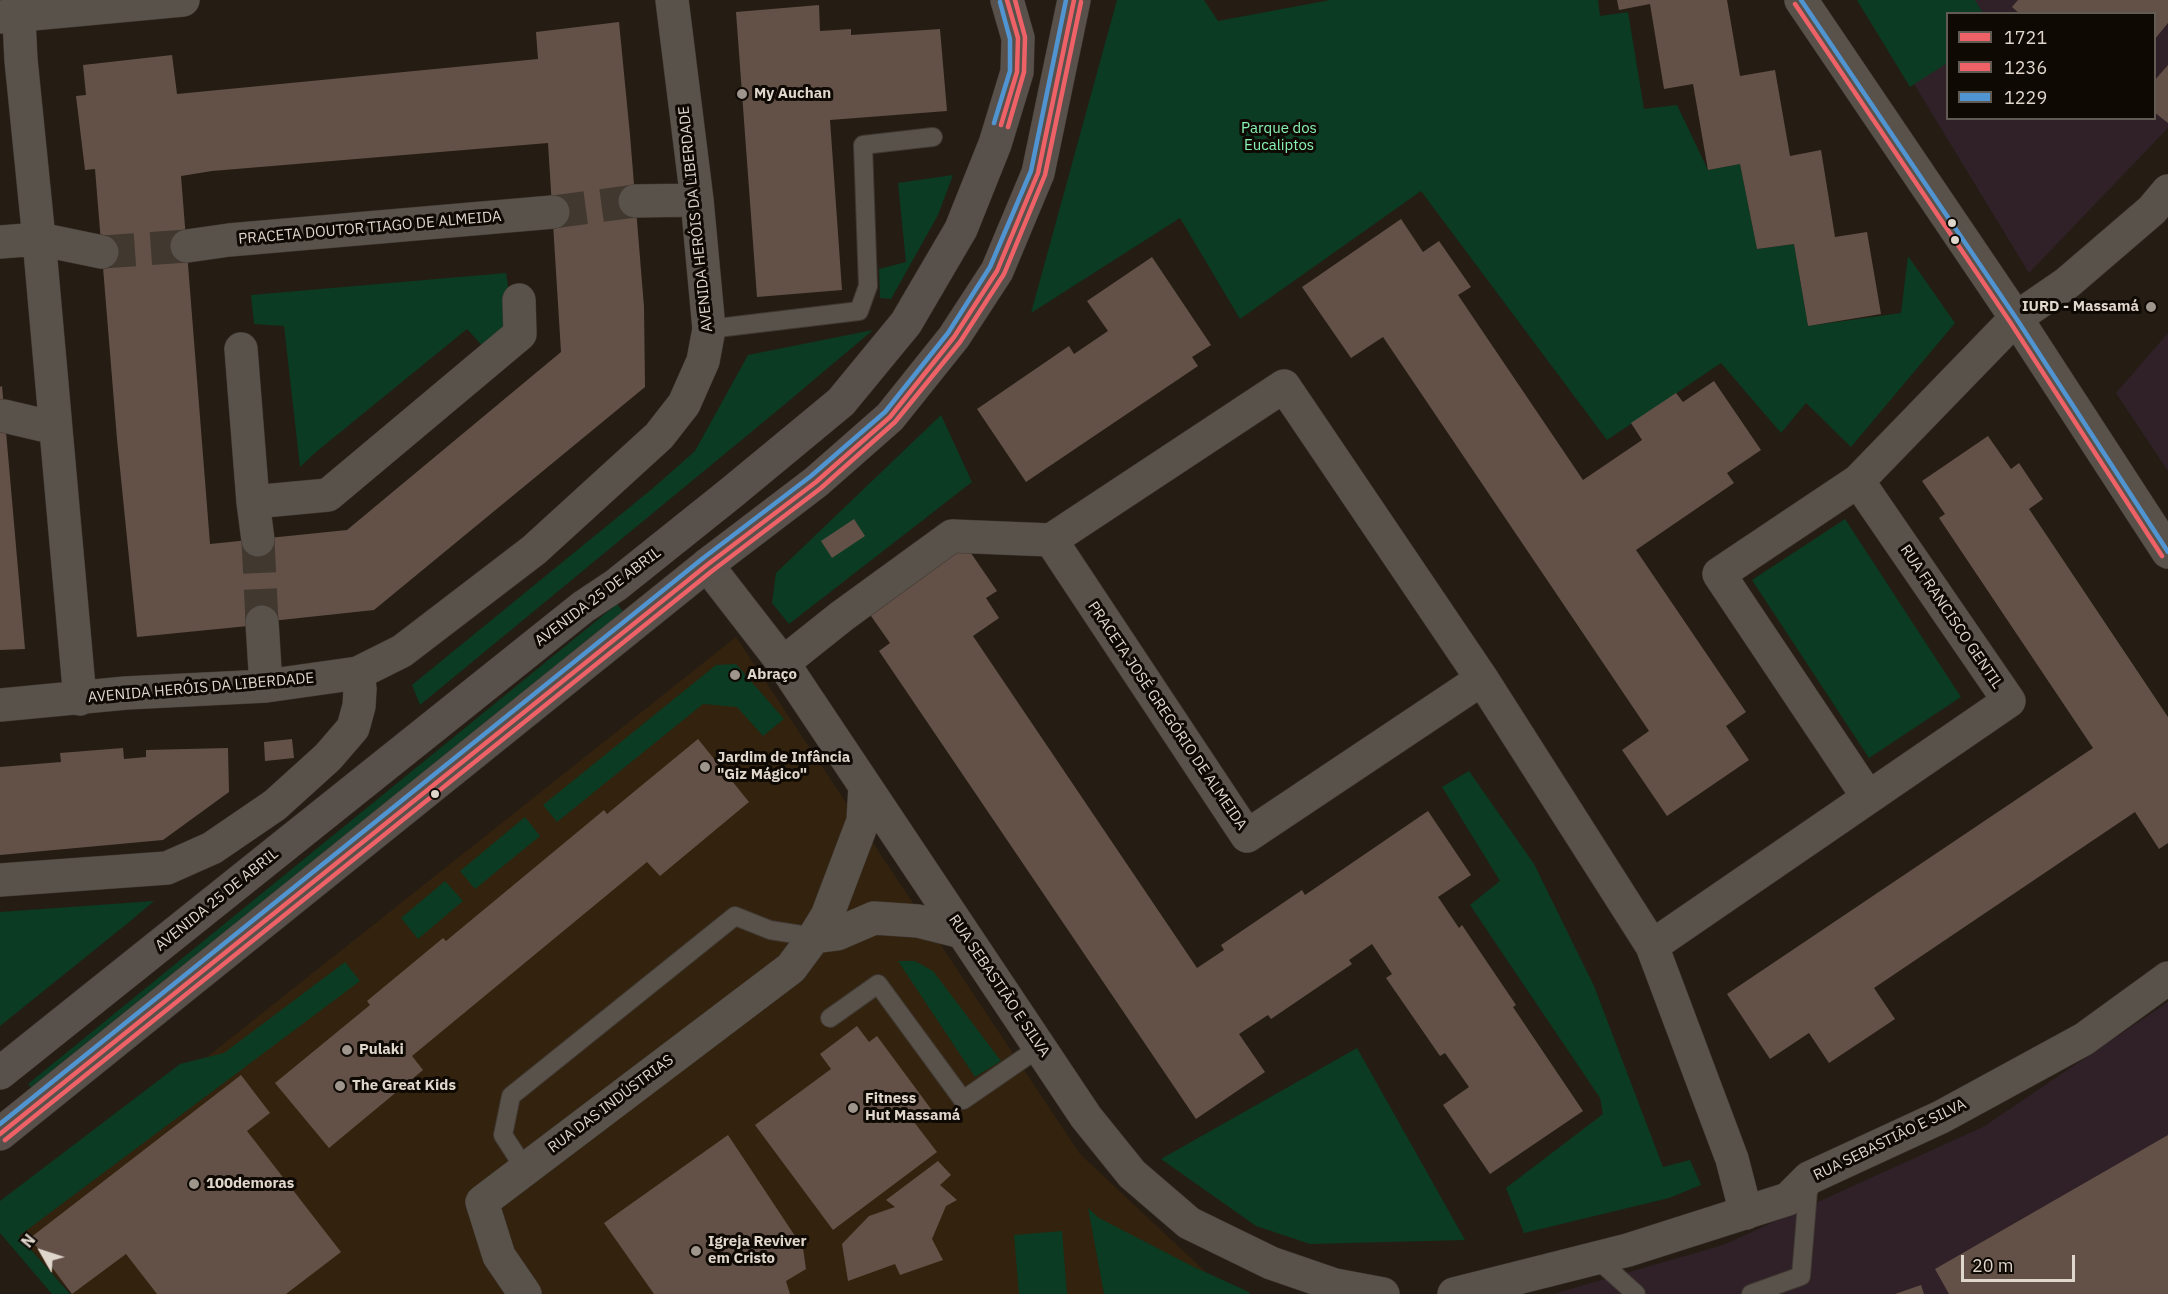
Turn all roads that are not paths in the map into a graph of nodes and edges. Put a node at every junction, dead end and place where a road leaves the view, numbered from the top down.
1 (183, 0) edge
2 (672, 0) edge
3 (1007, 0) edge
4 (1074, 0) edge
5 (1801, 0) edge
6 (12, 11) edge
7 (933, 137) dead end
8 (2168, 191) edge
9 (697, 200) junction
10 (635, 201) tunnel mouth
11 (553, 212) tunnel mouth
12 (39, 239) junction
13 (0, 242) edge
14 (187, 246) tunnel mouth
15 (102, 252) tunnel mouth
16 (519, 300) dead end
17 (2016, 318) junction
18 (709, 329) junction
19 (241, 349) dead end
20 (4, 416) dead end
21 (55, 428) junction
22 (1858, 481) junction
23 (253, 502) junction
24 (258, 540) tunnel mouth
25 (1051, 540) junction
26 (2168, 552) edge
27 (707, 565) junction
28 (262, 622) tunnel mouth
29 (783, 663) junction
30 (358, 674) junction
31 (1482, 679) junction
32 (266, 686) junction
33 (80, 699) junction
34 (0, 705) edge
35 (865, 786) junction
36 (1868, 797) junction
37 (0, 880) edge
38 (962, 932) junction
39 (814, 937) junction
40 (1652, 946) junction
41 (2168, 978) edge
42 (830, 1018) dead end
43 (1040, 1047) junction
44 (0, 1073) edge
45 (0, 1134) edge
46 (525, 1169) junction
47 (1809, 1178) junction
48 (1746, 1213) junction
49 (1596, 1258) junction
50 (1537, 1284) edge
51 (525, 1294) edge
52 (1383, 1294) edge
53 (1454, 1294) edge
54 (1636, 1294) edge
55 (1750, 1294) edge

1 - 6 street
2 - 9 street, AVENIDA HERÓIS DA LIBERDADE
3 - 44 main road, AVENIDA 25 DE ABRIL
4 - 27 main road
5 - 17 street
6 - 12 street
7 - 18 lane
8 - 17 street
9 - 10 street
9 - 18 street, AVENIDA HERÓIS DA LIBERDADE
11 - 14 street, PRACETA DOUTOR TIAGO DE ALMEIDA
12 - 13 street
12 - 15 street
12 - 21 street
16 - 23 street
17 - 22 street
17 - 26 street
18 - 30 street, AVENIDA HERÓIS DA LIBERDADE
19 - 23 street
20 - 21 street
21 - 33 street
22 - 36 street
22 - 36 street, RUA FRANCISCO GENTIL
23 - 24 street
25 - 29 street
25 - 31 street
25 - 31 street, PRACETA JOSÉ GREGÓRIO DE ALMEIDA
27 - 29 street, RUA SEBASTIÃO E SILVA
27 - 45 main road
28 - 32 street
29 - 35 street, RUA SEBASTIÃO E SILVA
30 - 32 street, AVENIDA HERÓIS DA LIBERDADE
30 - 37 street
31 - 40 street
32 - 33 street, AVENIDA HERÓIS DA LIBERDADE
33 - 34 street, AVENIDA HERÓIS DA LIBERDADE
35 - 38 street, RUA SEBASTIÃO E SILVA
35 - 39 street, RUA DAS INDÚSTRIAS
36 - 40 street, RUA FRANCISCO GENTIL
38 - 39 street
38 - 43 street, RUA SEBASTIÃO E SILVA
39 - 46 street, RUA DAS INDÚSTRIAS
39 - 46 lane
40 - 48 street
41 - 47 street, RUA SEBASTIÃO E SILVA
42 - 43 lane
43 - 52 street, RUA SEBASTIÃO E SILVA
46 - 51 street, RUA DAS INDÚSTRIAS
47 - 48 street, RUA SEBASTIÃO E SILVA
47 - 55 lane
48 - 49 street, RUA SEBASTIÃO E SILVA
49 - 50 street, RUA SEBASTIÃO E SILVA
49 - 54 lane
50 - 53 street, RUA SEBASTIÃO E SILVA

